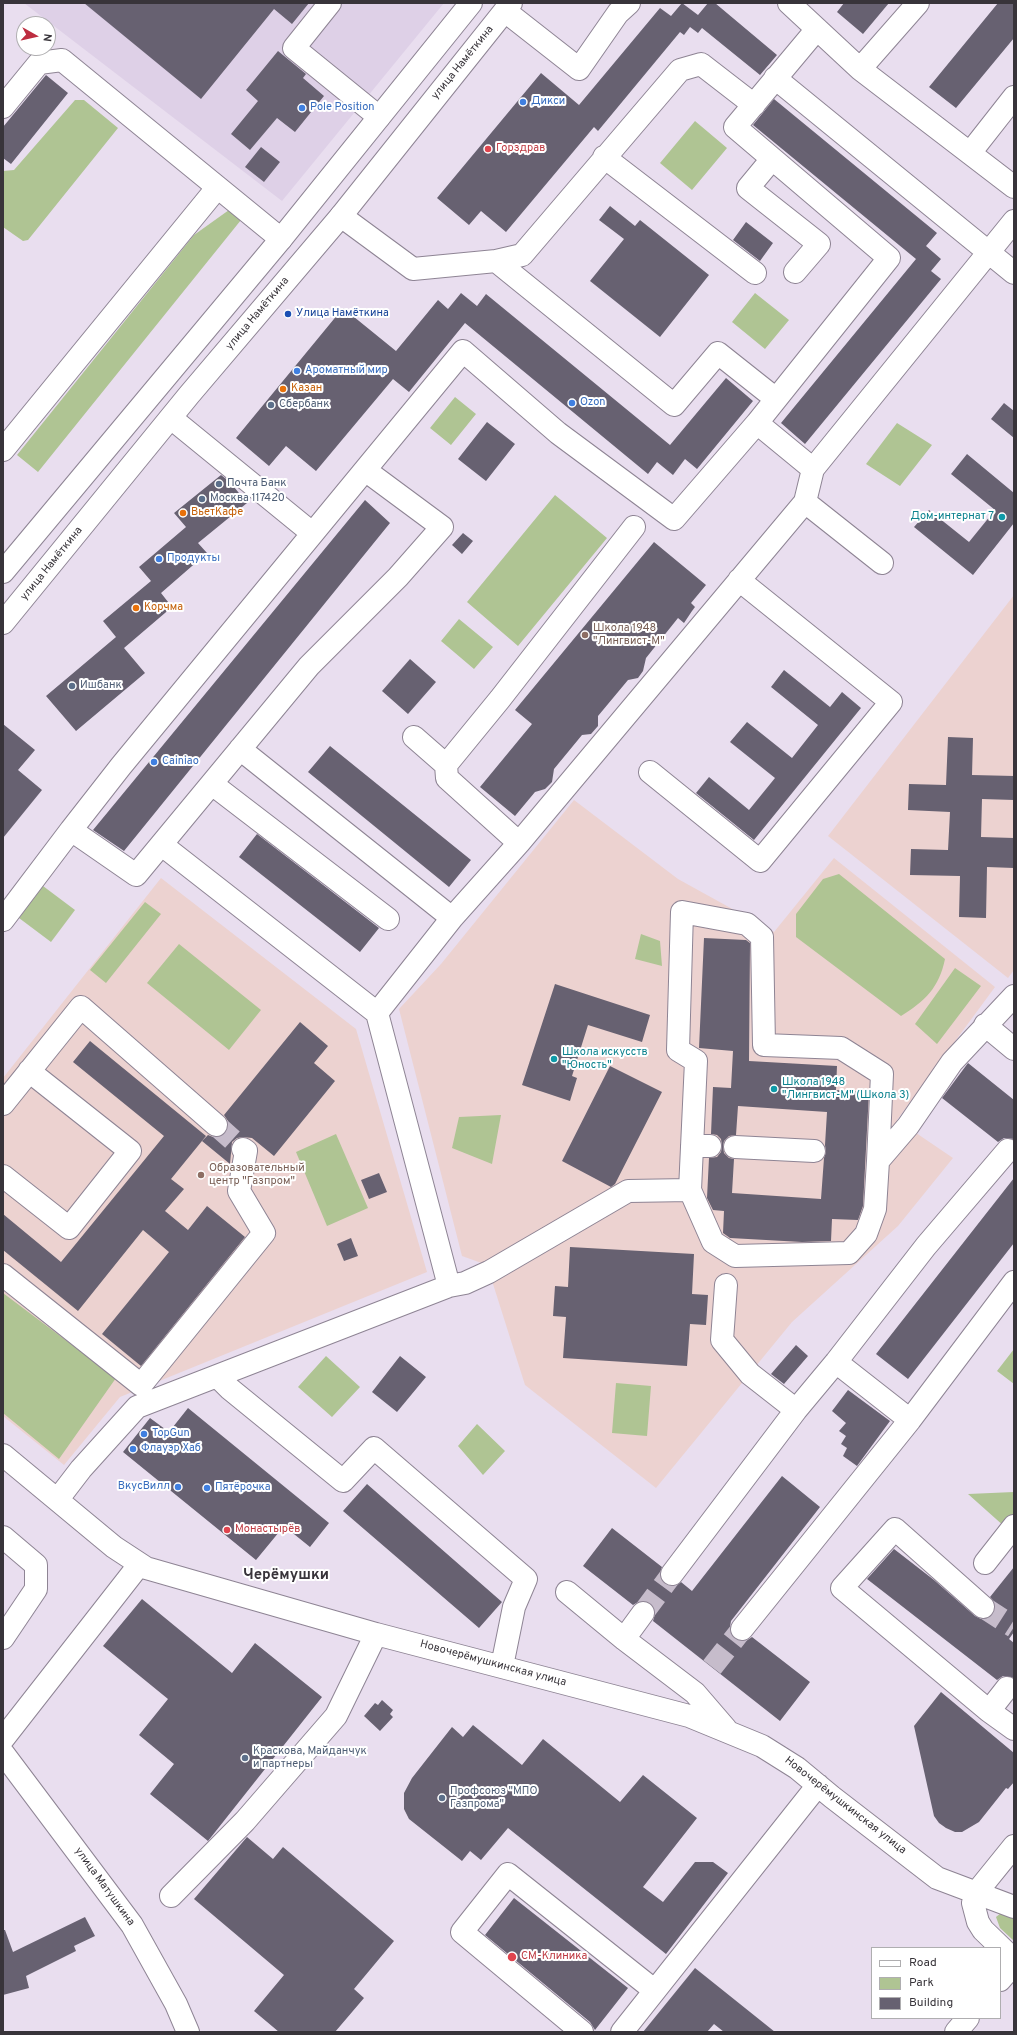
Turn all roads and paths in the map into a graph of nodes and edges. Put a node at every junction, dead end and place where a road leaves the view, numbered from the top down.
1 (330, 3) edge
2 (471, 3) edge
3 (629, 3) edge
4 (789, 3) edge
5 (918, 3) edge
6 (508, 7) edge
7 (817, 29) junction
8 (860, 69) junction
9 (775, 78) junction
10 (1014, 97) edge
11 (754, 104) junction
12 (3, 107) edge
13 (379, 117) junction
14 (970, 153) junction
15 (604, 157) junction
16 (772, 159) junction
17 (217, 188) junction
18 (1014, 188) edge
19 (341, 216) junction
20 (1014, 221) edge
21 (281, 238) junction
22 (987, 252) junction
23 (496, 261) junction
24 (795, 272) dead end
25 (755, 273) dead end
26 (1014, 273) edge
27 (776, 399) junction
28 (171, 418) junction
29 (757, 423) junction
30 (3, 450) edge
31 (813, 469) junction
32 (365, 470) junction
33 (805, 502) junction
34 (634, 527) dead end
35 (312, 533) junction
36 (882, 563) dead end
37 (3, 572) edge
38 (739, 580) junction
39 (3, 623) edge
40 (414, 737) dead end
41 (240, 750) junction
42 (446, 765) junction
43 (650, 772) dead end
44 (212, 784) junction
45 (71, 830) junction
46 (518, 844) junction
47 (162, 845) junction
48 (452, 918) junction
49 (388, 919) dead end
50 (3, 920) edge
51 (1014, 996) edge
52 (377, 1012) junction
53 (985, 1025) junction
54 (1014, 1049) edge
55 (29, 1071) junction
56 (3, 1104) edge
57 (216, 1125) tunnel mouth
58 (735, 1147) dead end
59 (243, 1149) dead end
60 (1008, 1150) dead end
61 (814, 1151) dead end
62 (878, 1161) junction
63 (3, 1176) edge
64 (690, 1190) junction
65 (3, 1275) edge
66 (1014, 1282) edge
67 (726, 1285) dead end
68 (449, 1286) junction
69 (836, 1362) junction
70 (217, 1376) junction
71 (796, 1410) junction
72 (910, 1420) junction
73 (3, 1455) edge
74 (58, 1499) junction
75 (1014, 1526) edge
76 (3, 1537) edge
77 (985, 1563) dead end
78 (139, 1564) junction
79 (672, 1574) tunnel mouth
80 (567, 1592) dead end
81 (983, 1607) tunnel mouth
82 (643, 1613) tunnel mouth
83 (742, 1629) tunnel mouth
84 (376, 1634) junction
85 (3, 1638) edge
86 (624, 1639) junction
87 (502, 1666) junction
88 (1007, 1688) dead end
89 (989, 1712) junction
90 (1014, 1729) edge
91 (730, 1733) junction
92 (3, 1739) edge
93 (3, 1753) edge
94 (818, 1785) junction
95 (1014, 1846) edge
96 (976, 1893) junction
97 (171, 1896) dead end
98 (1014, 1907) edge
99 (1000, 1947) edge
100 (1001, 1948) edge
101 (1014, 1960) edge
102 (1014, 1964) edge
103 (1001, 1979) edge
104 (654, 1990) junction
105 (967, 2019) edge
106 (188, 2032) edge
107 (582, 2032) edge
108 (622, 2032) edge
109 (956, 2032) edge

1 - 13 street
2 - 13 street
3 - 6 street
4 - 7 street
5 - 8 street
6 - 19 street, улица Намёткина
7 - 8 street
7 - 9 street
8 - 14 street
9 - 11 street
9 - 22 street
10 - 14 street
11 - 15 street
11 - 16 street
12 - 17 street
13 - 21 street
14 - 18 street
15 - 23 street
15 - 25 street
16 - 24 street
16 - 27 street
17 - 21 street
17 - 30 street
19 - 23 street
19 - 28 street, улица Намёткина
20 - 22 street
21 - 37 street
22 - 26 street
22 - 31 street
23 - 27 street
27 - 29 street
28 - 35 street
28 - 39 street, улица Намёткина
29 - 31 street
29 - 32 street
31 - 33 street
32 - 35 street
32 - 41 street
33 - 36 street
33 - 38 street
34 - 42 street
35 - 45 street
38 - 43 street
38 - 46 street
40 - 42 street
41 - 44 street
41 - 48 street
42 - 46 street
44 - 47 street
44 - 49 street
45 - 47 street
45 - 50 street
46 - 48 street
47 - 52 street
48 - 52 street
51 - 53 street
52 - 68 street
53 - 54 street
53 - 62 street
55 - 56 street
55 - 57 street
55 - 63 street
58 - 61 street
59 - 65 street
60 - 69 street
62 - 64 street
62 - 64 street
64 - 68 street
66 - 72 street
67 - 71 street
68 - 70 street
69 - 71 street
69 - 72 street
70 - 74 street
70 - 87 street
71 - 79 street
72 - 83 street
73 - 74 street, Новочерёмушкинская улица
74 - 78 street, Новочерёмушкинская улица
75 - 77 street
76 - 85 street
78 - 84 street, Новочерёмушкинская улица
78 - 92 street
80 - 86 street
81 - 89 street
82 - 86 street
84 - 87 street, Новочерёмушкинская улица
84 - 97 street
86 - 91 street
87 - 91 street, Новочерёмушкинская улица
88 - 89 street
89 - 90 street
91 - 94 street, Новочерёмушкинская улица
93 - 106 street, улица Матушкина
94 - 96 street, Новочерёмушкинская улица
94 - 104 street
95 - 96 street
96 - 98 street, Новочерёмушкинская улица
96 - 99 street
100 - 101 street
102 - 103 street
104 - 107 street
104 - 108 street
105 - 109 street

